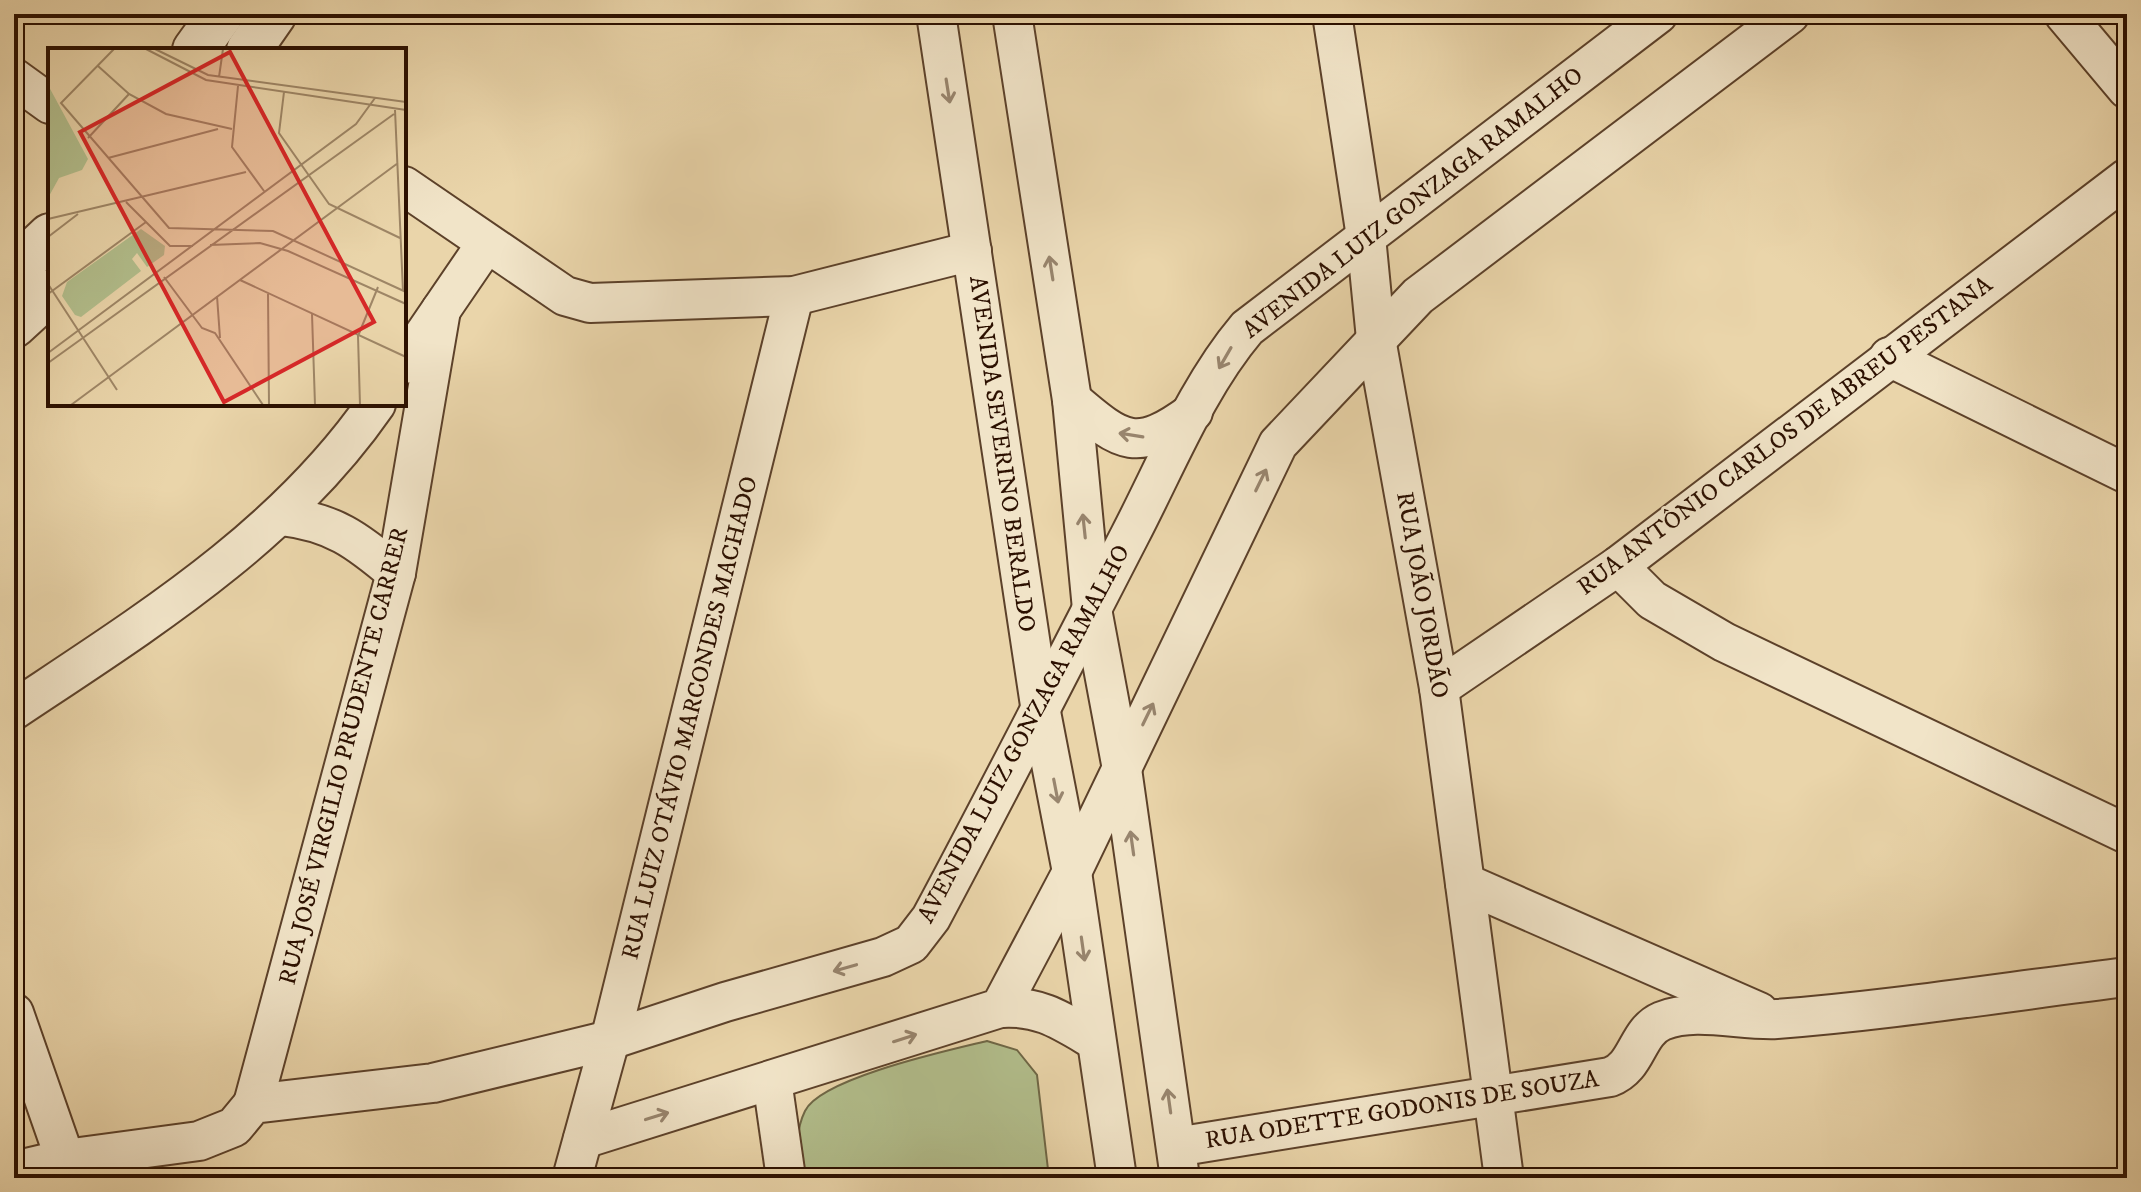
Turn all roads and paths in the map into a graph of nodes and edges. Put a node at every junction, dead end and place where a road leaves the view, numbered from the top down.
1 (221, 14) edge
2 (274, 14) edge
3 (936, 14) edge
4 (1012, 14) edge
5 (1332, 14) edge
6 (1658, 14) edge
7 (1790, 14) edge
8 (2064, 14) edge
9 (196, 48) edge
10 (250, 48) edge
11 (14, 78) edge
12 (2127, 89) edge
13 (48, 103) edge
14 (2127, 178) edge
15 (406, 187) edge
16 (1366, 237) junction
17 (48, 238) edge
18 (486, 244) junction
19 (972, 251) junction
20 (14, 270) edge
21 (48, 294) edge
22 (794, 296) junction
23 (441, 310) junction
24 (14, 325) edge
25 (1376, 339) junction
26 (1889, 357) junction
27 (406, 361) edge
28 (1072, 400) junction
29 (375, 406) edge
30 (1193, 412) junction
31 (2127, 474) edge
32 (281, 516) junction
33 (1618, 566) junction
34 (396, 573) junction
35 (1092, 609) junction
36 (1439, 688) junction
37 (14, 710) edge
38 (1041, 712) junction
39 (1122, 769) junction
40 (2127, 834) edge
41 (1072, 872) junction
42 (1465, 883) junction
43 (2127, 977) edge
44 (1000, 1008) junction
45 (14, 1013) edge
46 (1775, 1019) junction
47 (610, 1040) junction
48 (1096, 1041) junction
49 (772, 1080) junction
50 (1490, 1095) junction
51 (253, 1104) junction
52 (583, 1139) junction
53 (65, 1159) junction
54 (1178, 1163) edge
55 (14, 1171) edge
56 (572, 1178) edge
57 (786, 1178) edge
58 (1117, 1178) edge
59 (1504, 1178) edge

1 - 9 street
2 - 10 street
3 -> 19 street, AVENIDA SEVERINO BERALDO
28 -> 4 street
5 - 16 street, RUA JOÃO JORDÃO
6 - 16 street, AVENIDA LUIZ GONZAGA RAMALHO
7 - 25 street
8 - 12 street
11 - 13 street
14 - 26 street, RUA ANTÔNIO CARLOS DE ABREU PESTANA
15 - 18 street
16 - 25 street, RUA JOÃO JORDÃO
16 -> 30 street, AVENIDA LUIZ GONZAGA RAMALHO
17 - 20 street
18 - 22 street
18 - 23 street
19 - 22 street
19 - 38 street, AVENIDA SEVERINO BERALDO
21 - 24 street
22 - 47 street, RUA LUIZ OTÁVIO MARCONDES MACHADO
23 - 27 street
23 - 34 street, RUA JOSÉ VIRGILIO PRUDENTE CARRER
25 - 36 street, RUA JOÃO JORDÃO
39 -> 25 street
26 - 31 street
26 - 33 street, RUA ANTÔNIO CARLOS DE ABREU PESTANA
30 -> 28 street
35 -> 28 street
29 - 32 street
30 - 35 street, AVENIDA LUIZ GONZAGA RAMALHO
32 - 34 street
32 - 37 street
33 - 36 street, RUA ANTÔNIO CARLOS DE ABREU PESTANA
33 - 40 street
34 - 51 street, RUA JOSÉ VIRGILIO PRUDENTE CARRER
35 - 38 street, AVENIDA LUIZ GONZAGA RAMALHO
35 - 39 street
36 - 42 street, RUA JOÃO JORDÃO
38 -> 41 street, AVENIDA SEVERINO BERALDO
38 -> 47 street, AVENIDA LUIZ GONZAGA RAMALHO
39 - 41 street
54 -> 39 street
41 - 44 street
41 -> 48 street, AVENIDA SEVERINO BERALDO
42 - 46 street
42 - 50 street, RUA JOÃO JORDÃO
43 - 46 street, RUA ODETTE GODONIS DE SOUZA
44 - 48 street
49 -> 44 street
45 - 53 street
46 - 50 street, RUA ODETTE GODONIS DE SOUZA
47 - 51 street, AVENIDA LUIZ GONZAGA RAMALHO
47 - 52 street, RUA LUIZ OTÁVIO MARCONDES MACHADO
48 - 58 street, AVENIDA SEVERINO BERALDO
52 -> 49 street
49 - 57 street
50 - 54 street, RUA ODETTE GODONIS DE SOUZA
50 - 59 street, RUA JOÃO JORDÃO
51 - 53 street
52 - 56 street, RUA LUIZ OTÁVIO MARCONDES MACHADO
53 - 55 street

